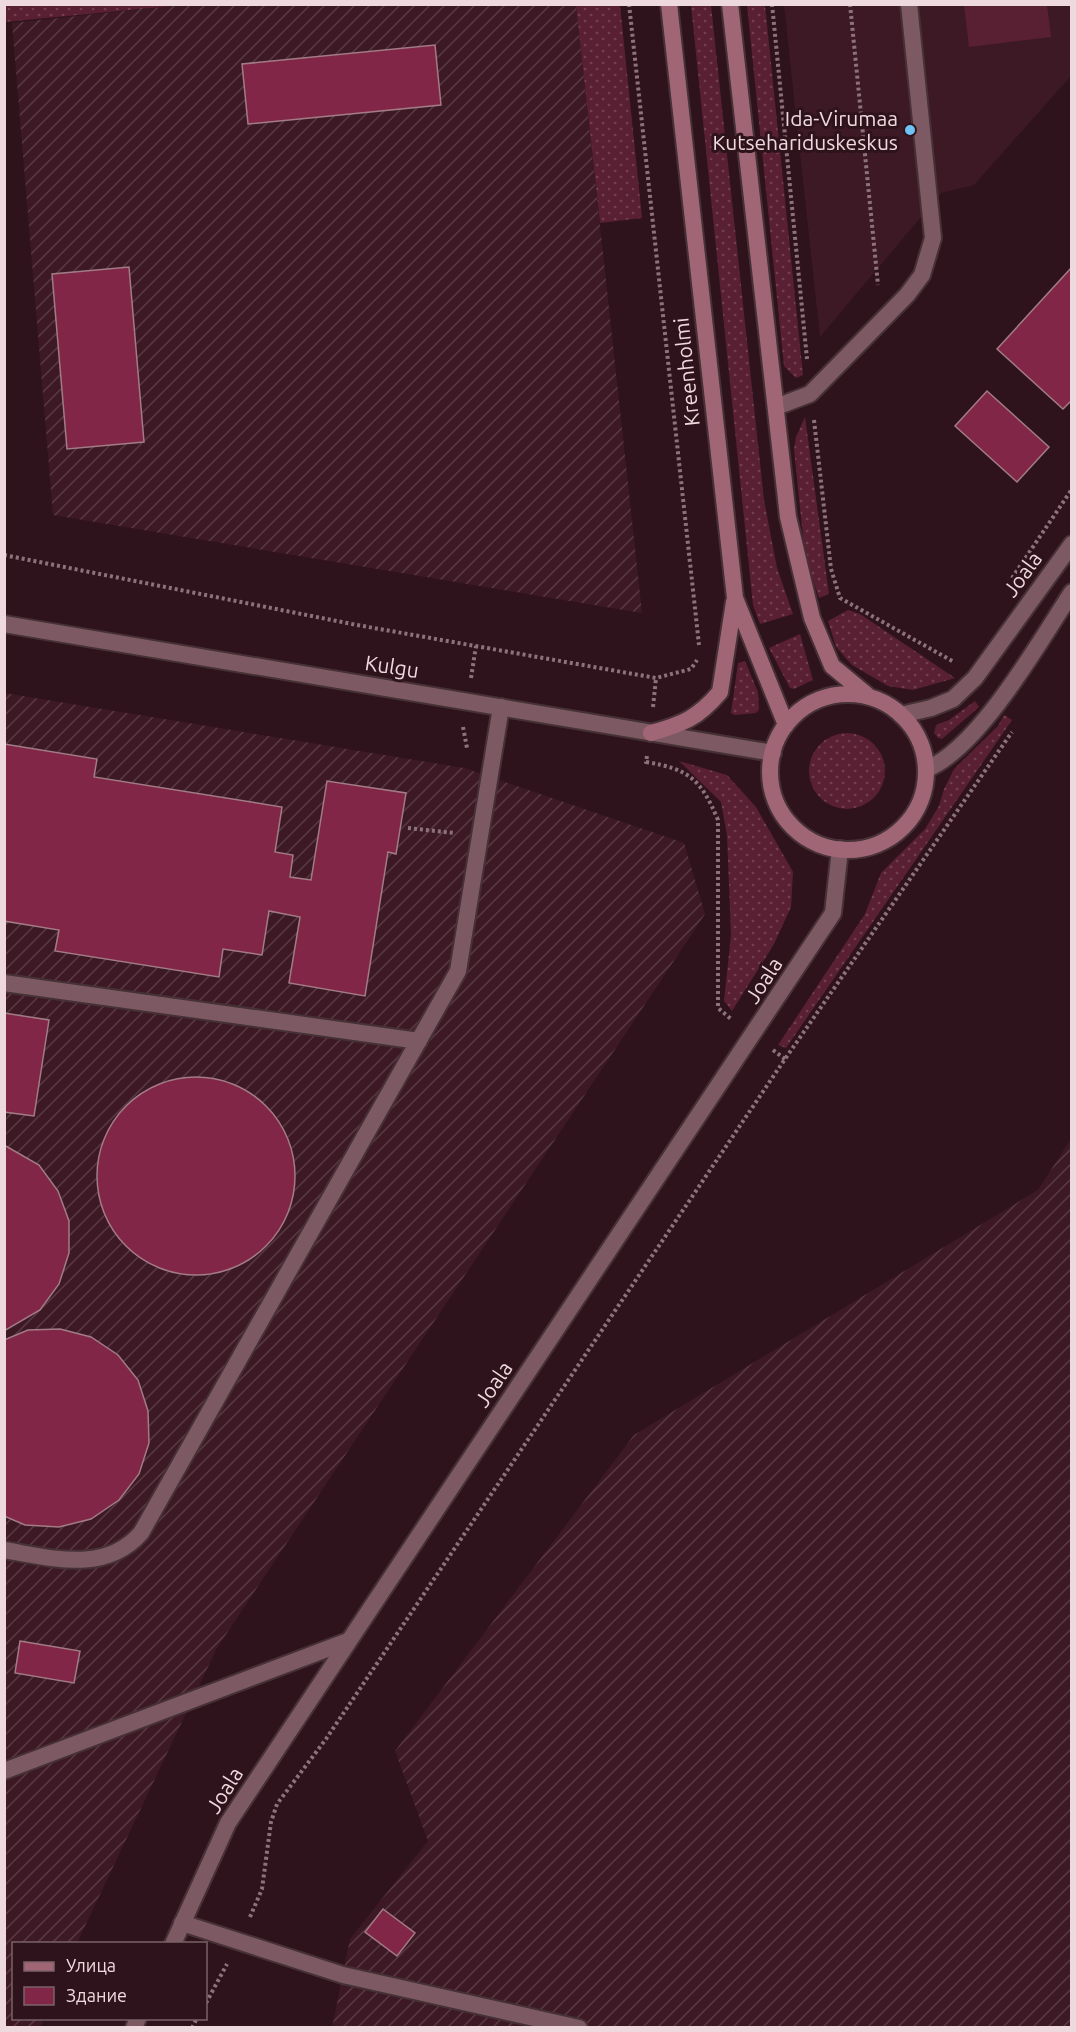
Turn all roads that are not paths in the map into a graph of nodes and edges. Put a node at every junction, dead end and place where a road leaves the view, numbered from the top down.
1 (669, 4) edge
2 (730, 4) edge
3 (909, 4) edge
4 (776, 407) junction
5 (1071, 544) edge
6 (1071, 592) edge
7 (735, 598) junction
8 (4, 624) edge
9 (867, 695) junction
10 (501, 707) junction
11 (901, 715) junction
12 (786, 725) junction
13 (651, 733) junction
14 (773, 753) junction
15 (927, 769) junction
16 (840, 849) junction
17 (4, 983) edge
18 (419, 1041) junction
19 (4, 1550) edge
20 (348, 1641) junction
21 (4, 1770) edge
22 (182, 1923) junction
23 (174, 1942) edge
24 (579, 2028) edge

1 - 7 main road, Kreenholmi
2 - 4 main road
3 - 4 street
4 - 9 main road
5 - 11 street, Joala
6 - 15 street
7 - 12 main road, Kreenholmi
7 - 13 main road
8 - 10 street, Kulgu
9 - 11 main road
9 - 12 main road
10 - 13 street, Kulgu
10 - 18 street
11 - 15 main road
12 - 14 main road
13 - 14 street, Kulgu
14 - 16 main road
15 - 16 main road
16 - 20 street, Joala
17 - 18 street
18 - 19 street
20 - 21 street
20 - 22 street, Joala
22 - 23 street, Joala
22 - 24 street

